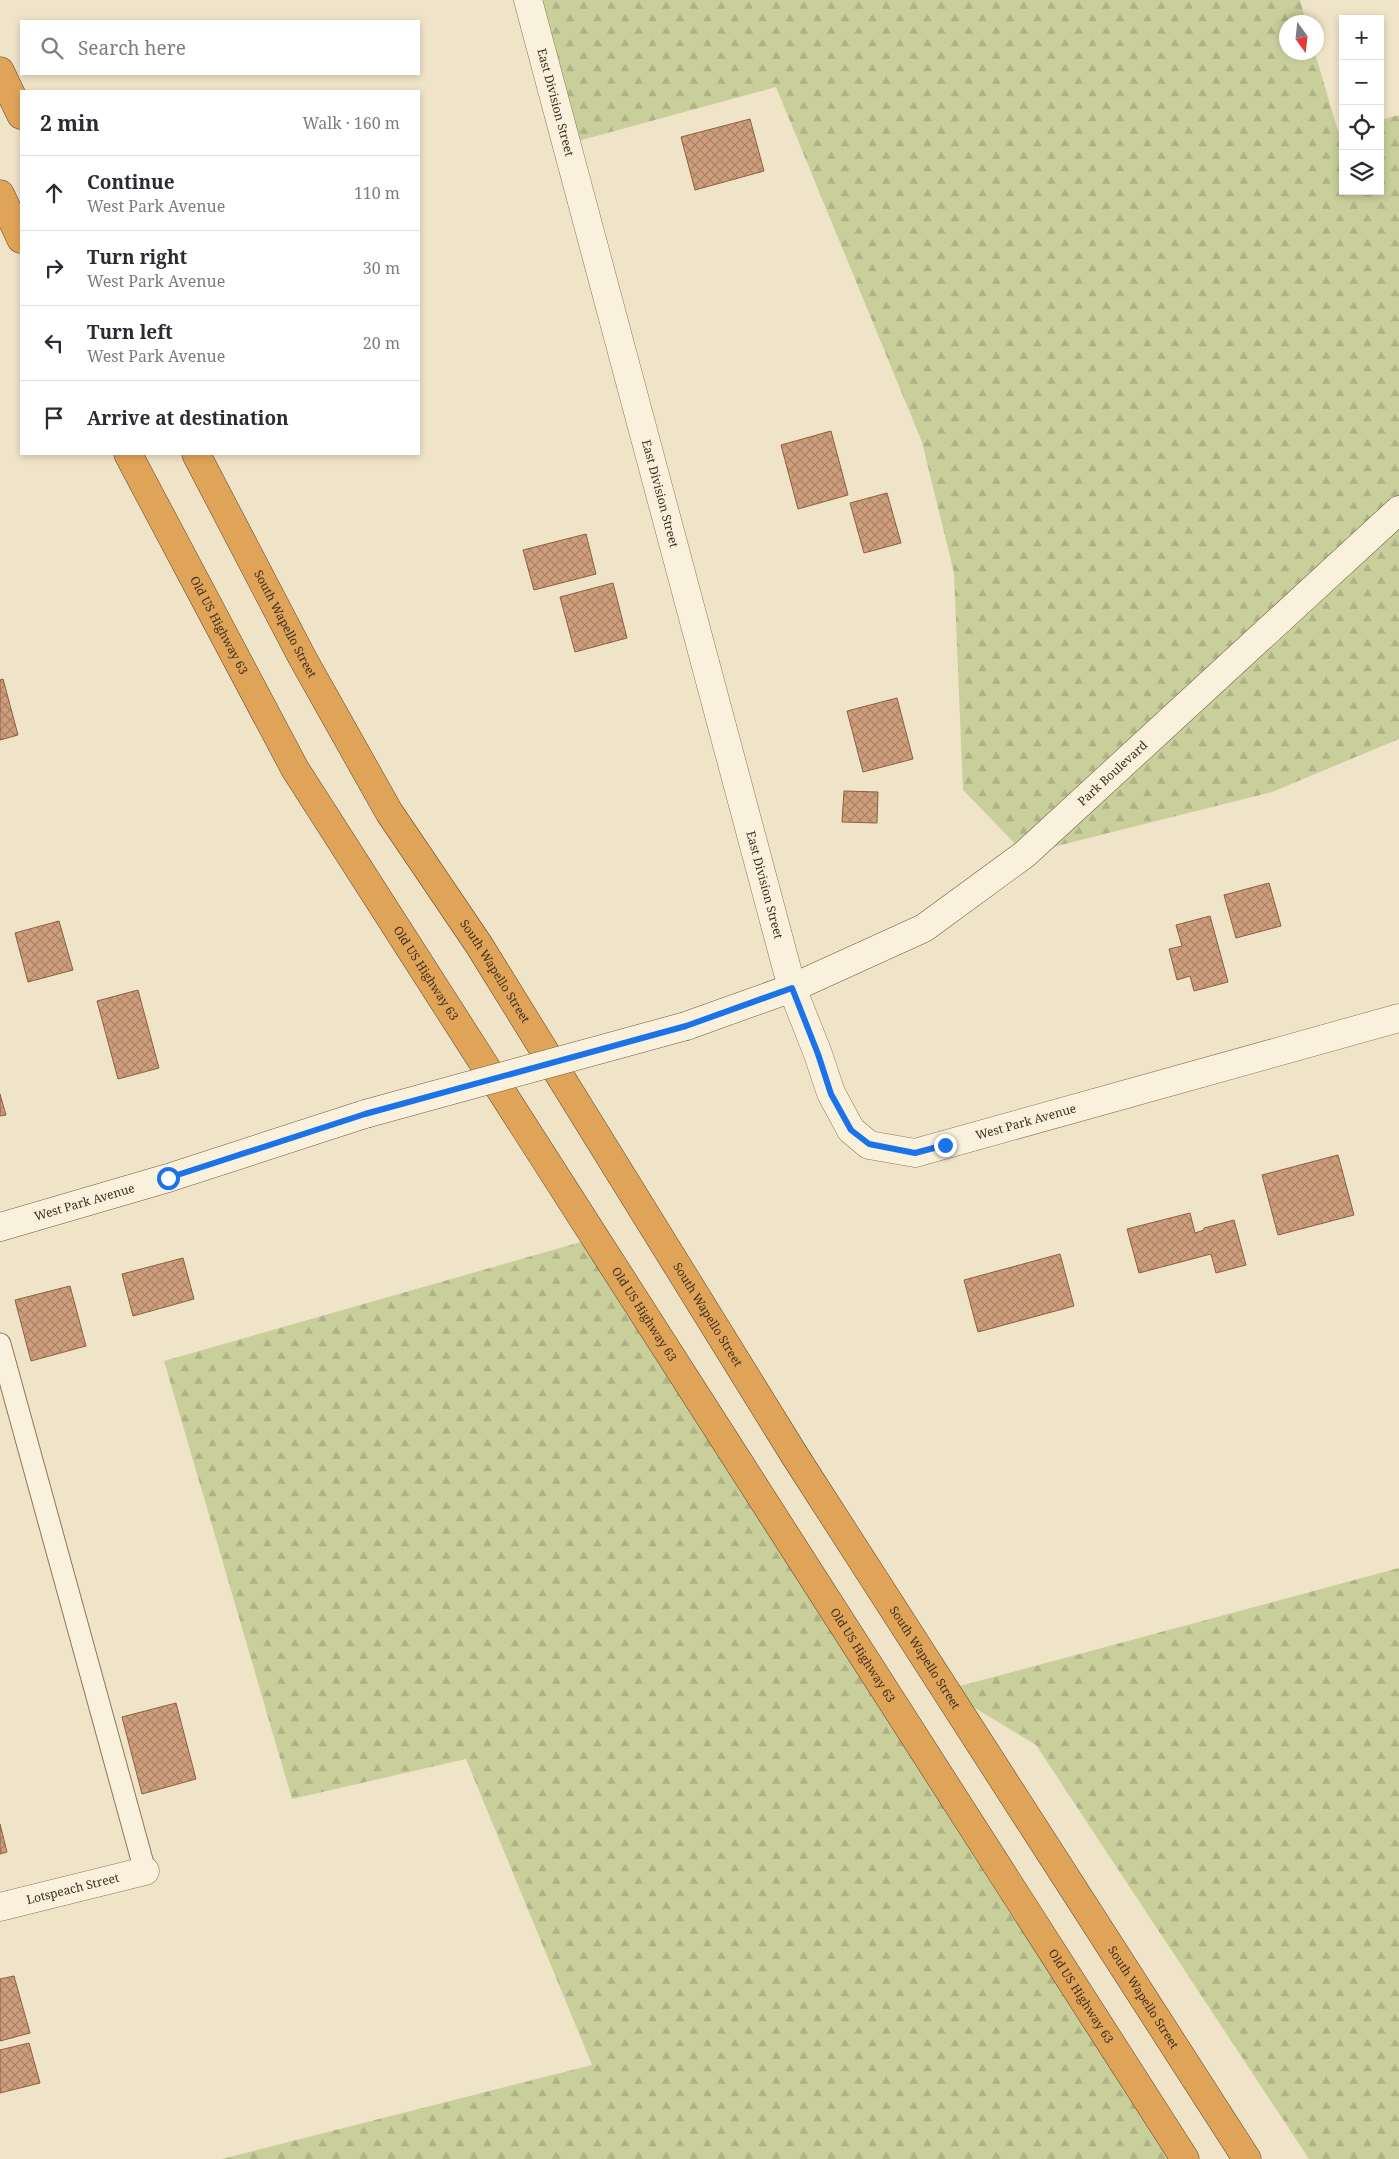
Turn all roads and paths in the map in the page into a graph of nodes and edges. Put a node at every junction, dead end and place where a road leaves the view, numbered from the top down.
1 (528, 0) edge
2 (0, 71) edge
3 (20, 113) edge
4 (0, 194) edge
5 (20, 237) edge
6 (129, 455) edge
7 (197, 455) edge
8 (1399, 510) edge
9 (792, 988) junction
10 (1399, 1018) edge
11 (0, 1227) edge
12 (0, 1344) edge
13 (145, 1871) joint
14 (0, 1907) edge
15 (1185, 2159) edge
16 (1247, 2159) edge

1 - 9 street, East Division Street
2 - 3 highway
4 - 5 highway
6 - 15 highway, Old US Highway 63
7 - 16 highway, South Wapello Street
8 - 9 street, Park Boulevard
9 - 10 street, West Park Avenue
9 - 11 street, West Park Avenue, bridge
12 - 13 lane
13 - 14 street, Lotspeach Street

